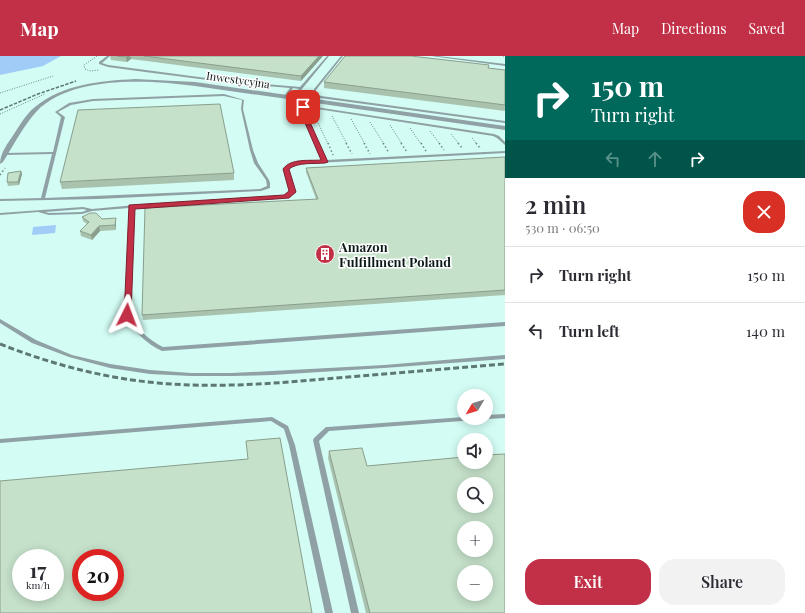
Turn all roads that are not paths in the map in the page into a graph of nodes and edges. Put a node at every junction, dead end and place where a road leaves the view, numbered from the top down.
1 (109, 56) edge
2 (328, 56) edge
3 (342, 56) edge
4 (432, 56) edge
5 (505, 65) edge
6 (292, 87) junction
7 (301, 88) junction
8 (290, 98) junction
9 (303, 107) junction
10 (505, 122) edge
11 (505, 128) edge
12 (505, 144) edge
13 (505, 152) edge
14 (53, 153) junction
15 (5, 154) junction
16 (0, 162) edge
17 (325, 162) junction
18 (0, 200) edge
19 (43, 200) junction
20 (131, 207) junction
21 (0, 214) edge
22 (0, 321) edge
23 (505, 324) edge
24 (505, 357) edge
25 (505, 416) edge
26 (493, 417) edge
27 (457, 419) edge
28 (0, 440) edge
29 (329, 613) edge
30 (356, 613) edge

1 - 6 lane
2 - 7 lane
3 - 10 lane
4 - 5 lane
6 - 7 lane
6 - 8 lane
7 - 8 lane
8 - 9 lane
8 - 11 street, Inwestycyjna
8 - 15 street, Inwestycyjna
9 - 12 lane
9 - 17 lane
13 - 17 lane
14 - 15 lane
14 - 19 lane
14 - 19 lane
15 - 16 street, Inwestycyjna
17 - 20 lane
18 - 19 lane
20 - 21 lane
20 - 23 lane
22 - 24 lane
25 - 26 lane
27 - 30 lane
28 - 29 lane

